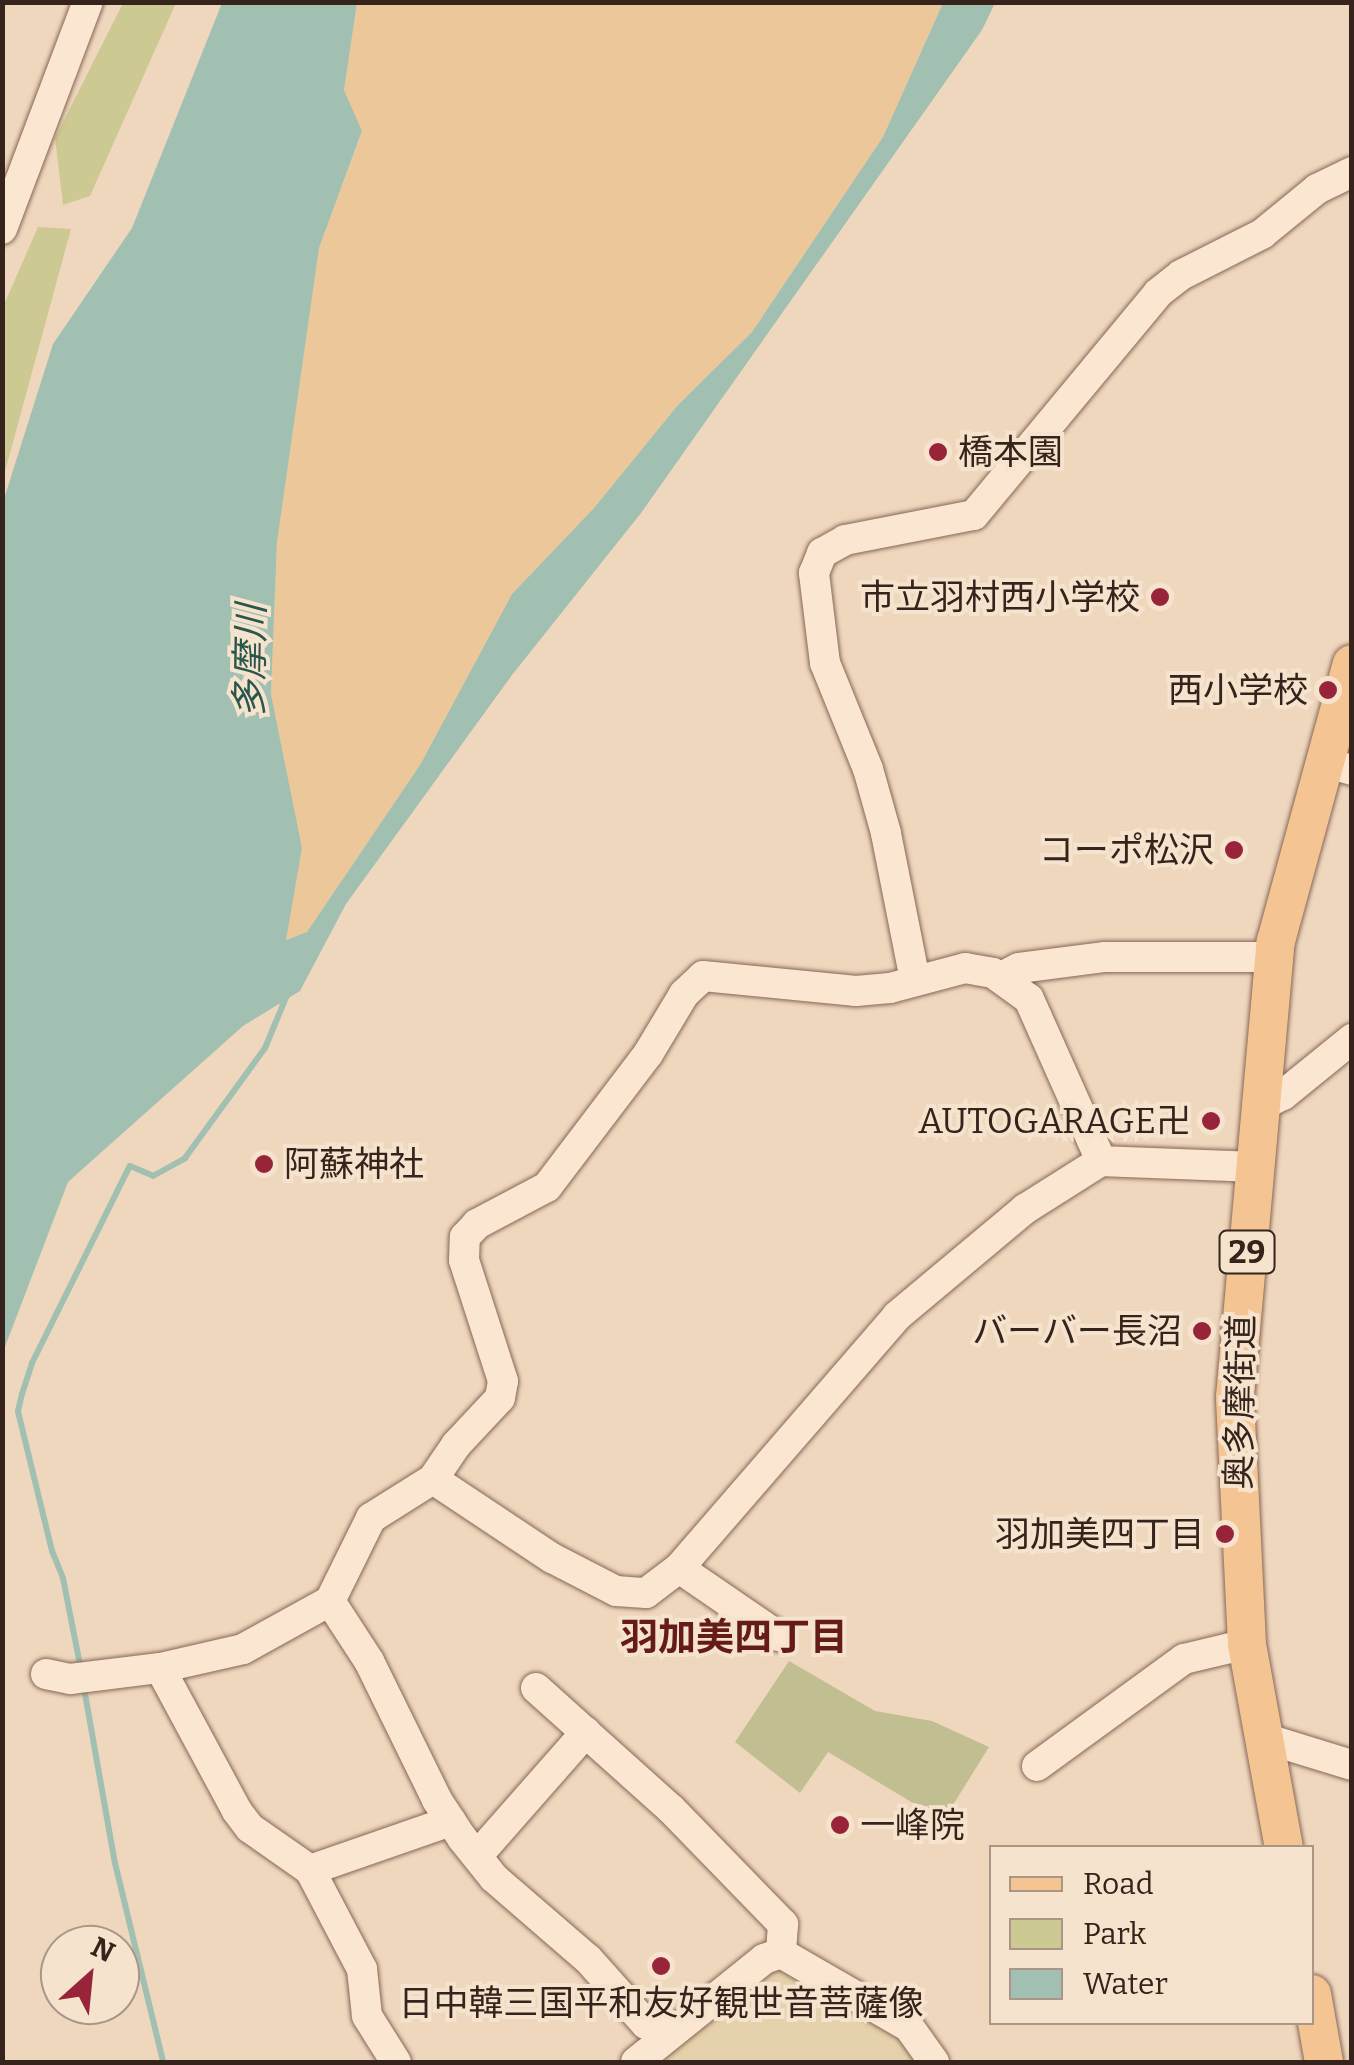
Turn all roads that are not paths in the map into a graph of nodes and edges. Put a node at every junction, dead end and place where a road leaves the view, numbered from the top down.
1 (88, 2) edge
2 (1352, 172) edge
3 (2, 228) edge
4 (1352, 664) edge
5 (1338, 766) edge
6 (1274, 956) junction
7 (1001, 976) junction
8 (915, 980) junction
9 (1352, 1039) edge
10 (1264, 1104) junction
11 (1101, 1161) junction
12 (1255, 1167) junction
13 (433, 1479) junction
14 (679, 1568) junction
15 (330, 1601) junction
16 (778, 1636) dead end
17 (1248, 1644) junction
18 (160, 1668) junction
19 (69, 1677) dead end
20 (536, 1688) dead end
21 (586, 1732) junction
22 (1264, 1738) junction
23 (1352, 1765) edge
24 (1037, 1766) dead end
25 (451, 1821) junction
26 (1283, 1845) edge
27 (476, 1856) junction
28 (310, 1870) junction
29 (780, 1954) junction
30 (1314, 2005) edge
31 (670, 2032) junction
32 (396, 2062) edge
33 (636, 2062) edge
34 (934, 2062) edge
35 (1324, 2062) edge

1 - 3 street
2 - 8 street
4 - 5 main road, 奥多摩街道 / 29
5 - 6 main road, 奥多摩街道 / 29
6 - 7 street
6 - 10 main road, 奥多摩街道 / 29
7 - 8 street
7 - 11 street
8 - 13 street
9 - 10 street
10 - 12 main road, 奥多摩街道 / 29
11 - 12 street
11 - 14 street
12 - 17 main road, 奥多摩街道 / 29
13 - 14 street
13 - 15 street
14 - 16 street
15 - 18 street
15 - 25 street
17 - 22 main road, 奥多摩街道 / 29
17 - 24 street
18 - 19 street
18 - 28 street
20 - 21 street
21 - 27 street
21 - 29 street
22 - 23 street
22 - 26 main road, 奥多摩街道 / 29
25 - 27 street
25 - 28 street
27 - 31 street
28 - 32 street
29 - 31 street
29 - 34 street
30 - 35 main road
31 - 33 street

